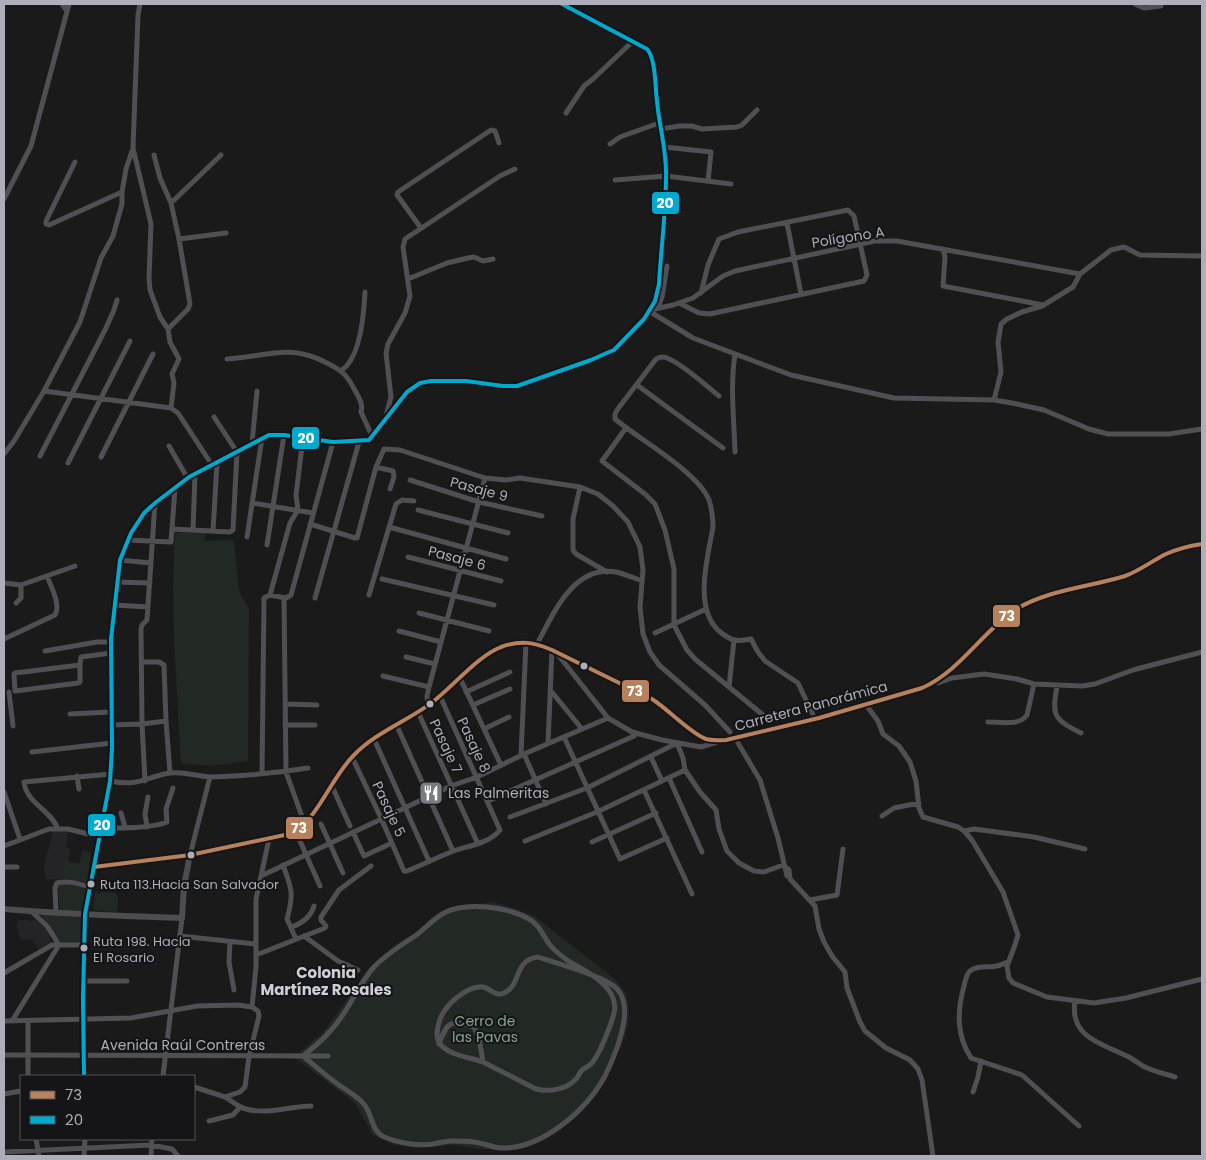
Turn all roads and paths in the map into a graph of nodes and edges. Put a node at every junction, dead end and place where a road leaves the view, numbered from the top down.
1 (62, 4) edge
2 (69, 4) edge
3 (140, 4) edge
4 (562, 4) edge
5 (1135, 4) edge
6 (1161, 6) dead end
7 (67, 11) junction
8 (632, 42) junction
9 (757, 110) dead end
10 (566, 113) dead end
11 (659, 123) junction
12 (661, 129) junction
13 (499, 143) dead end
14 (610, 144) dead end
15 (664, 147) junction
16 (133, 148) junction
17 (154, 155) dead end
18 (222, 155) dead end
19 (75, 162) dead end
20 (515, 169) dead end
21 (666, 176) junction
22 (615, 180) dead end
23 (708, 181) junction
24 (730, 184) dead end
25 (122, 192) junction
26 (4, 199) edge
27 (171, 203) junction
28 (787, 223) junction
29 (421, 228) junction
30 (226, 233) dead end
31 (179, 239) junction
32 (860, 244) junction
33 (942, 249) junction
34 (1202, 256) edge
35 (795, 258) junction
36 (493, 259) dead end
37 (667, 266) dead end
38 (1080, 274) junction
39 (408, 279) junction
40 (365, 292) dead end
41 (702, 292) junction
42 (801, 294) junction
43 (117, 300) dead end
44 (680, 302) junction
45 (1044, 305) junction
46 (658, 308) junction
47 (650, 309) junction
48 (168, 329) junction
49 (130, 341) dead end
50 (153, 354) dead end
51 (735, 354) junction
52 (227, 359) dead end
53 (342, 370) junction
54 (637, 385) junction
55 (44, 390) junction
56 (257, 391) dead end
57 (73, 394) junction
58 (719, 396) dead end
59 (102, 397) junction
60 (994, 400) junction
61 (129, 401) junction
62 (171, 408) junction
63 (214, 417) dead end
64 (386, 419) junction
65 (626, 428) junction
66 (1202, 429) edge
67 (284, 435) junction
68 (372, 436) junction
69 (262, 438) junction
70 (303, 438) junction
71 (333, 442) junction
72 (359, 442) junction
73 (252, 443) junction
74 (169, 446) dead end
75 (723, 448) dead end
76 (237, 452) junction
77 (735, 452) dead end
78 (4, 454) edge
79 (40, 456) dead end
80 (101, 457) dead end
81 (68, 464) dead end
82 (214, 464) junction
83 (376, 467) junction
84 (196, 474) junction
85 (485, 478) junction
86 (188, 479) junction
87 (410, 480) dead end
88 (580, 487) junction
89 (175, 488) junction
90 (390, 489) dead end
91 (414, 501) dead end
92 (479, 502) junction
93 (155, 503) junction
94 (252, 503) junction
95 (273, 506) junction
96 (298, 510) junction
97 (418, 510) dead end
98 (313, 513) junction
99 (542, 516) dead end
100 (310, 524) junction
101 (472, 524) junction
102 (389, 527) junction
103 (172, 529) junction
104 (193, 530) junction
105 (213, 531) junction
106 (334, 532) junction
107 (508, 534) dead end
108 (247, 537) dead end
109 (127, 540) junction
110 (153, 542) junction
111 (1202, 544) edge
112 (267, 545) dead end
113 (466, 549) junction
114 (408, 557) dead end
115 (506, 559) dead end
116 (120, 560) junction
117 (151, 563) junction
118 (75, 566) dead end
119 (460, 571) junction
120 (607, 572) junction
121 (47, 576) junction
122 (382, 579) dead end
123 (501, 581) dead end
124 (642, 581) junction
125 (117, 582) junction
126 (4, 583) edge
127 (150, 583) junction
128 (21, 585) junction
129 (270, 595) junction
130 (370, 595) dead end
131 (453, 595) junction
132 (284, 598) junction
133 (315, 598) dead end
134 (16, 604) dead end
135 (114, 605) junction
136 (494, 605) dead end
137 (148, 607) junction
138 (706, 609) junction
139 (419, 613) dead end
140 (447, 620) junction
141 (674, 625) junction
142 (399, 631) dead end
143 (489, 631) dead end
144 (655, 633) dead end
145 (4, 638) edge
146 (734, 640) junction
147 (111, 642) junction
148 (441, 642) junction
149 (526, 642) junction
150 (537, 644) junction
151 (45, 650) dead end
152 (552, 650) junction
153 (1202, 652) edge
154 (558, 653) junction
155 (111, 654) junction
156 (406, 657) dead end
157 (142, 662) junction
158 (435, 664) junction
159 (80, 665) junction
160 (510, 672) dead end
161 (383, 676) dead end
162 (460, 678) junction
163 (935, 682) junction
164 (1034, 684) junction
165 (1057, 686) junction
166 (429, 687) junction
167 (729, 687) junction
168 (510, 689) dead end
169 (551, 691) junction
170 (10, 692) edge
171 (466, 692) junction
172 (440, 696) junction
173 (285, 704) junction
174 (428, 705) junction
175 (473, 705) junction
176 (866, 705) junction
177 (317, 706) dead end
178 (111, 712) junction
179 (418, 712) junction
180 (70, 714) dead end
181 (763, 715) dead end
182 (509, 717) dead end
183 (608, 718) junction
184 (815, 718) junction
185 (166, 721) junction
186 (988, 722) dead end
187 (142, 724) junction
188 (112, 725) junction
189 (286, 725) junction
190 (315, 725) dead end
191 (13, 726) dead end
192 (396, 726) junction
193 (484, 729) junction
194 (582, 729) junction
195 (730, 732) dead end
196 (636, 733) junction
197 (1081, 733) dead end
198 (564, 736) junction
199 (374, 739) junction
200 (726, 740) junction
201 (112, 743) junction
202 (548, 743) junction
203 (677, 743) junction
204 (738, 743) dead end
205 (32, 752) dead end
206 (523, 754) junction
207 (352, 757) junction
208 (651, 757) junction
209 (576, 763) junction
210 (501, 765) junction
211 (308, 768) dead end
212 (685, 770) junction
213 (286, 772) junction
214 (170, 773) junction
215 (110, 774) junction
216 (262, 774) junction
217 (77, 776) junction
218 (477, 776) junction
219 (210, 777) junction
220 (669, 778) junction
221 (535, 780) junction
222 (110, 781) junction
223 (145, 781) junction
224 (662, 781) junction
225 (331, 784) junction
226 (452, 786) junction
227 (173, 788) dead end
228 (587, 788) junction
229 (78, 789) dead end
230 (644, 790) junction
231 (4, 792) edge
232 (428, 796) junction
233 (148, 797) dead end
234 (488, 801) junction
235 (546, 804) junction
236 (919, 804) junction
237 (405, 807) junction
238 (597, 812) junction
239 (121, 813) dead end
240 (656, 813) junction
241 (882, 816) dead end
242 (510, 817) dead end
243 (381, 818) junction
244 (321, 824) dead end
245 (305, 825) junction
246 (350, 826) dead end
247 (102, 827) junction
248 (126, 827) junction
249 (147, 827) junction
250 (58, 829) junction
251 (964, 831) junction
252 (296, 832) junction
253 (353, 832) junction
254 (609, 835) junction
255 (100, 837) junction
256 (667, 838) junction
257 (20, 839) junction
258 (269, 839) junction
259 (525, 841) dead end
260 (592, 842) dead end
261 (330, 843) junction
262 (392, 843) junction
263 (478, 844) junction
264 (4, 846) edge
265 (843, 849) dead end
266 (1085, 849) dead end
267 (453, 851) junction
268 (702, 852) dead end
269 (306, 854) junction
270 (190, 855) junction
271 (429, 861) junction
272 (283, 865) junction
273 (371, 866) dead end
274 (783, 866) junction
275 (4, 867) edge
276 (17, 867) dead end
277 (94, 867) junction
278 (343, 873) dead end
279 (261, 876) junction
280 (787, 876) dead end
281 (320, 886) dead end
282 (90, 887) junction
283 (692, 894) dead end
284 (810, 900) junction
285 (314, 906) dead end
286 (4, 909) edge
287 (32, 912) junction
288 (56, 912) junction
289 (85, 914) junction
290 (182, 918) junction
291 (292, 927) junction
292 (180, 936) junction
293 (304, 936) junction
294 (296, 939) junction
295 (230, 942) junction
296 (255, 944) junction
297 (59, 945) junction
298 (84, 945) junction
299 (256, 955) junction
300 (1008, 962) junction
301 (358, 970) dead end
302 (4, 973) edge
303 (596, 978) junction
304 (1202, 979) edge
305 (83, 981) junction
306 (127, 981) dead end
307 (234, 990) dead end
308 (1075, 1001) junction
309 (252, 1006) junction
310 (170, 1011) junction
311 (83, 1019) junction
312 (4, 1021) edge
313 (12, 1021) junction
314 (28, 1021) junction
315 (439, 1044) junction
316 (28, 1054) junction
317 (4, 1055) edge
318 (84, 1056) junction
319 (164, 1056) junction
320 (303, 1056) junction
321 (328, 1056) dead end
322 (249, 1057) junction
323 (981, 1061) junction
324 (483, 1062) junction
325 (28, 1075) edge
326 (84, 1075) edge
327 (163, 1075) edge
328 (1176, 1077) dead end
329 (195, 1087) edge
330 (20, 1091) edge
331 (973, 1092) dead end
332 (4, 1094) edge
333 (225, 1097) junction
334 (311, 1106) dead end
335 (240, 1107) junction
336 (209, 1121) dead end
337 (1079, 1126) dead end
338 (36, 1140) edge
339 (85, 1140) edge
340 (152, 1142) edge
341 (85, 1149) junction
342 (4, 1152) edge
343 (39, 1153) edge
344 (84, 1156) edge
345 (151, 1156) edge
346 (178, 1156) edge
347 (933, 1156) edge

1 - 7 street
2 - 7 street
3 - 16 street
4 - 8 street
5 - 6 street
7 - 26 street
8 - 10 street
8 - 11 street
9 - 12 street
11 - 12 street
11 - 14 street
12 - 15 street
13 - 29 street
15 - 21 street
15 - 23 street
16 - 25 street
16 - 48 street
17 - 27 street
18 - 27 street
19 - 25 street
20 - 29 street
21 - 22 street
21 - 23 street
21 - 47 street
23 - 24 street
25 - 55 street
27 - 31 street
28 - 32 street
28 - 35 street
28 - 41 street
29 - 39 street
30 - 31 street
31 - 48 street
32 - 33 street, Polígono A
32 - 35 street, Polígono A
32 - 42 street
33 - 38 street, Polígono A
33 - 45 street
34 - 38 street
35 - 41 street, Polígono A
35 - 42 street
36 - 39 street
37 - 46 street
38 - 45 street
39 - 64 street
40 - 53 street
41 - 44 street, Polígono A
42 - 44 street
43 - 57 street
44 - 46 street, Polígono A
45 - 60 street
46 - 47 street, Polígono A
47 - 51 street
47 - 64 street
48 - 62 street
49 - 59 street
50 - 61 street
51 - 60 street
51 - 77 street
52 - 53 street
53 - 68 street
54 - 58 street
54 - 65 street
54 - 75 street
55 - 57 street
55 - 78 street
56 - 73 street
57 - 59 street
57 - 79 street
59 - 61 street
59 - 81 street
60 - 66 street
61 - 62 street
61 - 80 street
62 - 82 street
63 - 76 street
64 - 68 street
65 - 138 street
65 - 141 street
67 - 69 street
67 - 70 street
67 - 95 street
68 - 72 street
69 - 73 street
69 - 94 street
70 - 71 street
70 - 96 street
71 - 72 street
71 - 98 street
72 - 106 street
73 - 76 street
74 - 86 street
76 - 82 street
76 - 105 street
82 - 84 street
82 - 105 street
83 - 85 street
83 - 90 street
83 - 106 street
84 - 86 street
84 - 104 street
85 - 88 street
85 - 92 street
86 - 89 street
87 - 92 street, Pasaje 9
88 - 120 street
88 - 124 street
89 - 93 street
89 - 103 street
91 - 102 street
92 - 99 street, Pasaje 9
92 - 101 street
93 - 109 street
93 - 110 street
94 - 95 street
94 - 108 street
95 - 96 street
95 - 112 street
96 - 98 street
96 - 129 street
97 - 101 street
98 - 100 street
100 - 106 street
100 - 132 street
101 - 107 street
101 - 113 street
102 - 113 street
102 - 130 street
103 - 104 street
103 - 110 street
104 - 105 street
106 - 133 street
109 - 110 street
109 - 116 street
110 - 117 street
111 - 163 street, Carretera Panorámica
113 - 115 street
113 - 119 street
114 - 119 street, Pasaje 6
116 - 117 street
116 - 125 street
117 - 127 street
118 - 121 street
119 - 123 street, Pasaje 6
119 - 131 street
120 - 124 street
120 - 150 street
121 - 128 street
121 - 145 street
122 - 131 street
124 - 195 street
125 - 127 street
125 - 135 street
126 - 128 street
127 - 137 street
128 - 134 street
129 - 132 street
129 - 216 street
131 - 136 street
131 - 140 street
132 - 173 street
135 - 137 street
135 - 147 street
137 - 157 street
138 - 141 street
138 - 146 street
139 - 140 street
140 - 143 street
140 - 148 street
141 - 144 street
141 - 167 street
142 - 148 street
146 - 167 street
146 - 184 street
147 - 151 street
147 - 155 street
148 - 158 street
149 - 150 street, Carretera Panorámica
149 - 162 street
149 - 206 street
150 - 152 street, Carretera Panorámica
152 - 154 street, Carretera Panorámica
152 - 169 street
153 - 165 street
154 - 183 street
154 - 200 street, Carretera Panorámica
155 - 159 street
155 - 178 street
156 - 158 street
157 - 185 street
157 - 187 street
158 - 166 street
159 - 170 street
159 - 170 street
160 - 171 street
161 - 166 street
162 - 171 street
162 - 172 street
163 - 164 street
163 - 176 street, Carretera Panorámica
164 - 165 street
164 - 186 street
165 - 197 street
166 - 174 street
167 - 181 street
168 - 175 street
169 - 194 street
169 - 202 street
170 - 191 street
171 - 175 street
172 - 174 street
172 - 218 street, Pasaje 8
173 - 177 street
173 - 189 street
174 - 179 street
175 - 193 street
176 - 184 street, Carretera Panorámica
176 - 236 street
178 - 180 street
178 - 188 street
179 - 192 street
179 - 226 street, Pasaje 7
182 - 193 street
183 - 194 street
183 - 196 street
184 - 200 street, Carretera Panorámica
185 - 187 street
185 - 214 street
187 - 188 street
187 - 223 street
188 - 201 street
189 - 190 street
189 - 213 street
192 - 199 street
192 - 232 street
193 - 210 street
194 - 198 street
196 - 203 street
196 - 209 street
198 - 202 street
198 - 209 street
199 - 207 street
199 - 237 street
200 - 203 street
201 - 205 street
201 - 215 street
202 - 206 street
203 - 208 street
203 - 212 street
204 - 274 street
206 - 210 street
206 - 221 street
207 - 225 street
207 - 243 street, Pasaje 5
208 - 224 street
208 - 228 street
209 - 221 street
209 - 228 street
210 - 218 street
211 - 213 street
212 - 220 street
212 - 274 street
213 - 216 street
213 - 245 street
214 - 219 street
214 - 223 street
215 - 217 street
215 - 222 street
216 - 219 street
217 - 229 street
217 - 250 street
218 - 226 street
218 - 234 street, Pasaje 8
219 - 270 street
220 - 224 street
220 - 268 street
221 - 234 street
221 - 235 street
222 - 223 street
222 - 247 street
224 - 230 street
225 - 245 street
225 - 246 street
226 - 232 street
226 - 263 street, Pasaje 7
227 - 249 street
228 - 235 street
228 - 238 street
230 - 238 street
230 - 240 street
231 - 257 street
232 - 237 street
232 - 267 street
233 - 249 street
234 - 263 street, Pasaje 8
235 - 242 street
236 - 241 street
236 - 251 street
237 - 243 street
237 - 271 street
238 - 254 street
238 - 259 street
239 - 248 street
240 - 254 street
240 - 256 street
243 - 253 street
243 - 262 street, Pasaje 5
244 - 261 street
245 - 252 street
247 - 248 street
247 - 255 street
248 - 249 street
250 - 255 street
250 - 257 street
251 - 266 street
251 - 300 street
252 - 258 street
252 - 269 street
253 - 261 street
253 - 262 street
254 - 256 street
254 - 260 street
255 - 277 street
256 - 283 street
257 - 264 street
258 - 270 street
258 - 279 street
261 - 269 street
261 - 278 street
262 - 271 street, Pasaje 5
263 - 267 street
265 - 284 street
267 - 271 street
269 - 272 street
269 - 281 street
270 - 277 main road
270 - 290 main road
272 - 279 street
272 - 291 street
273 - 293 street
274 - 280 street
274 - 284 street
275 - 276 street
277 - 282 main road
279 - 296 street
282 - 288 street
282 - 289 main road
284 - 347 street
285 - 291 street
286 - 287 main road
287 - 288 main road
287 - 297 street
288 - 289 main road
289 - 290 main road
289 - 298 street
290 - 292 street
291 - 294 street
292 - 295 street
292 - 310 street
293 - 294 street
293 - 301 street
294 - 299 street
295 - 296 street
295 - 307 street
296 - 299 street
297 - 298 street
297 - 302 street
297 - 313 street
298 - 305 street
299 - 309 street
300 - 308 street
300 - 323 street
303 - 315 street
303 - 320 street
303 - 320 street
303 - 324 street
304 - 308 street
305 - 306 street
305 - 311 street
308 - 328 street
309 - 310 street
309 - 322 street
310 - 311 street
310 - 319 street
311 - 314 street
311 - 318 street
312 - 313 street
313 - 314 street
314 - 316 street
315 - 324 street
315 - 324 street
316 - 317 street, Avenida Raúl Contreras
316 - 318 street, Avenida Raúl Contreras
316 - 325 street
318 - 319 street, Avenida Raúl Contreras
318 - 326 street
319 - 322 street, Avenida Raúl Contreras
319 - 327 street
320 - 321 street, Avenida Raúl Contreras
320 - 322 street, Avenida Raúl Contreras
322 - 333 street
323 - 331 street
323 - 337 street
329 - 333 street
330 - 332 street
333 - 335 street
334 - 335 street
335 - 336 street
338 - 343 street
339 - 341 street
340 - 341 street
340 - 345 street
340 - 346 street
341 - 343 street
341 - 344 street
342 - 343 street

